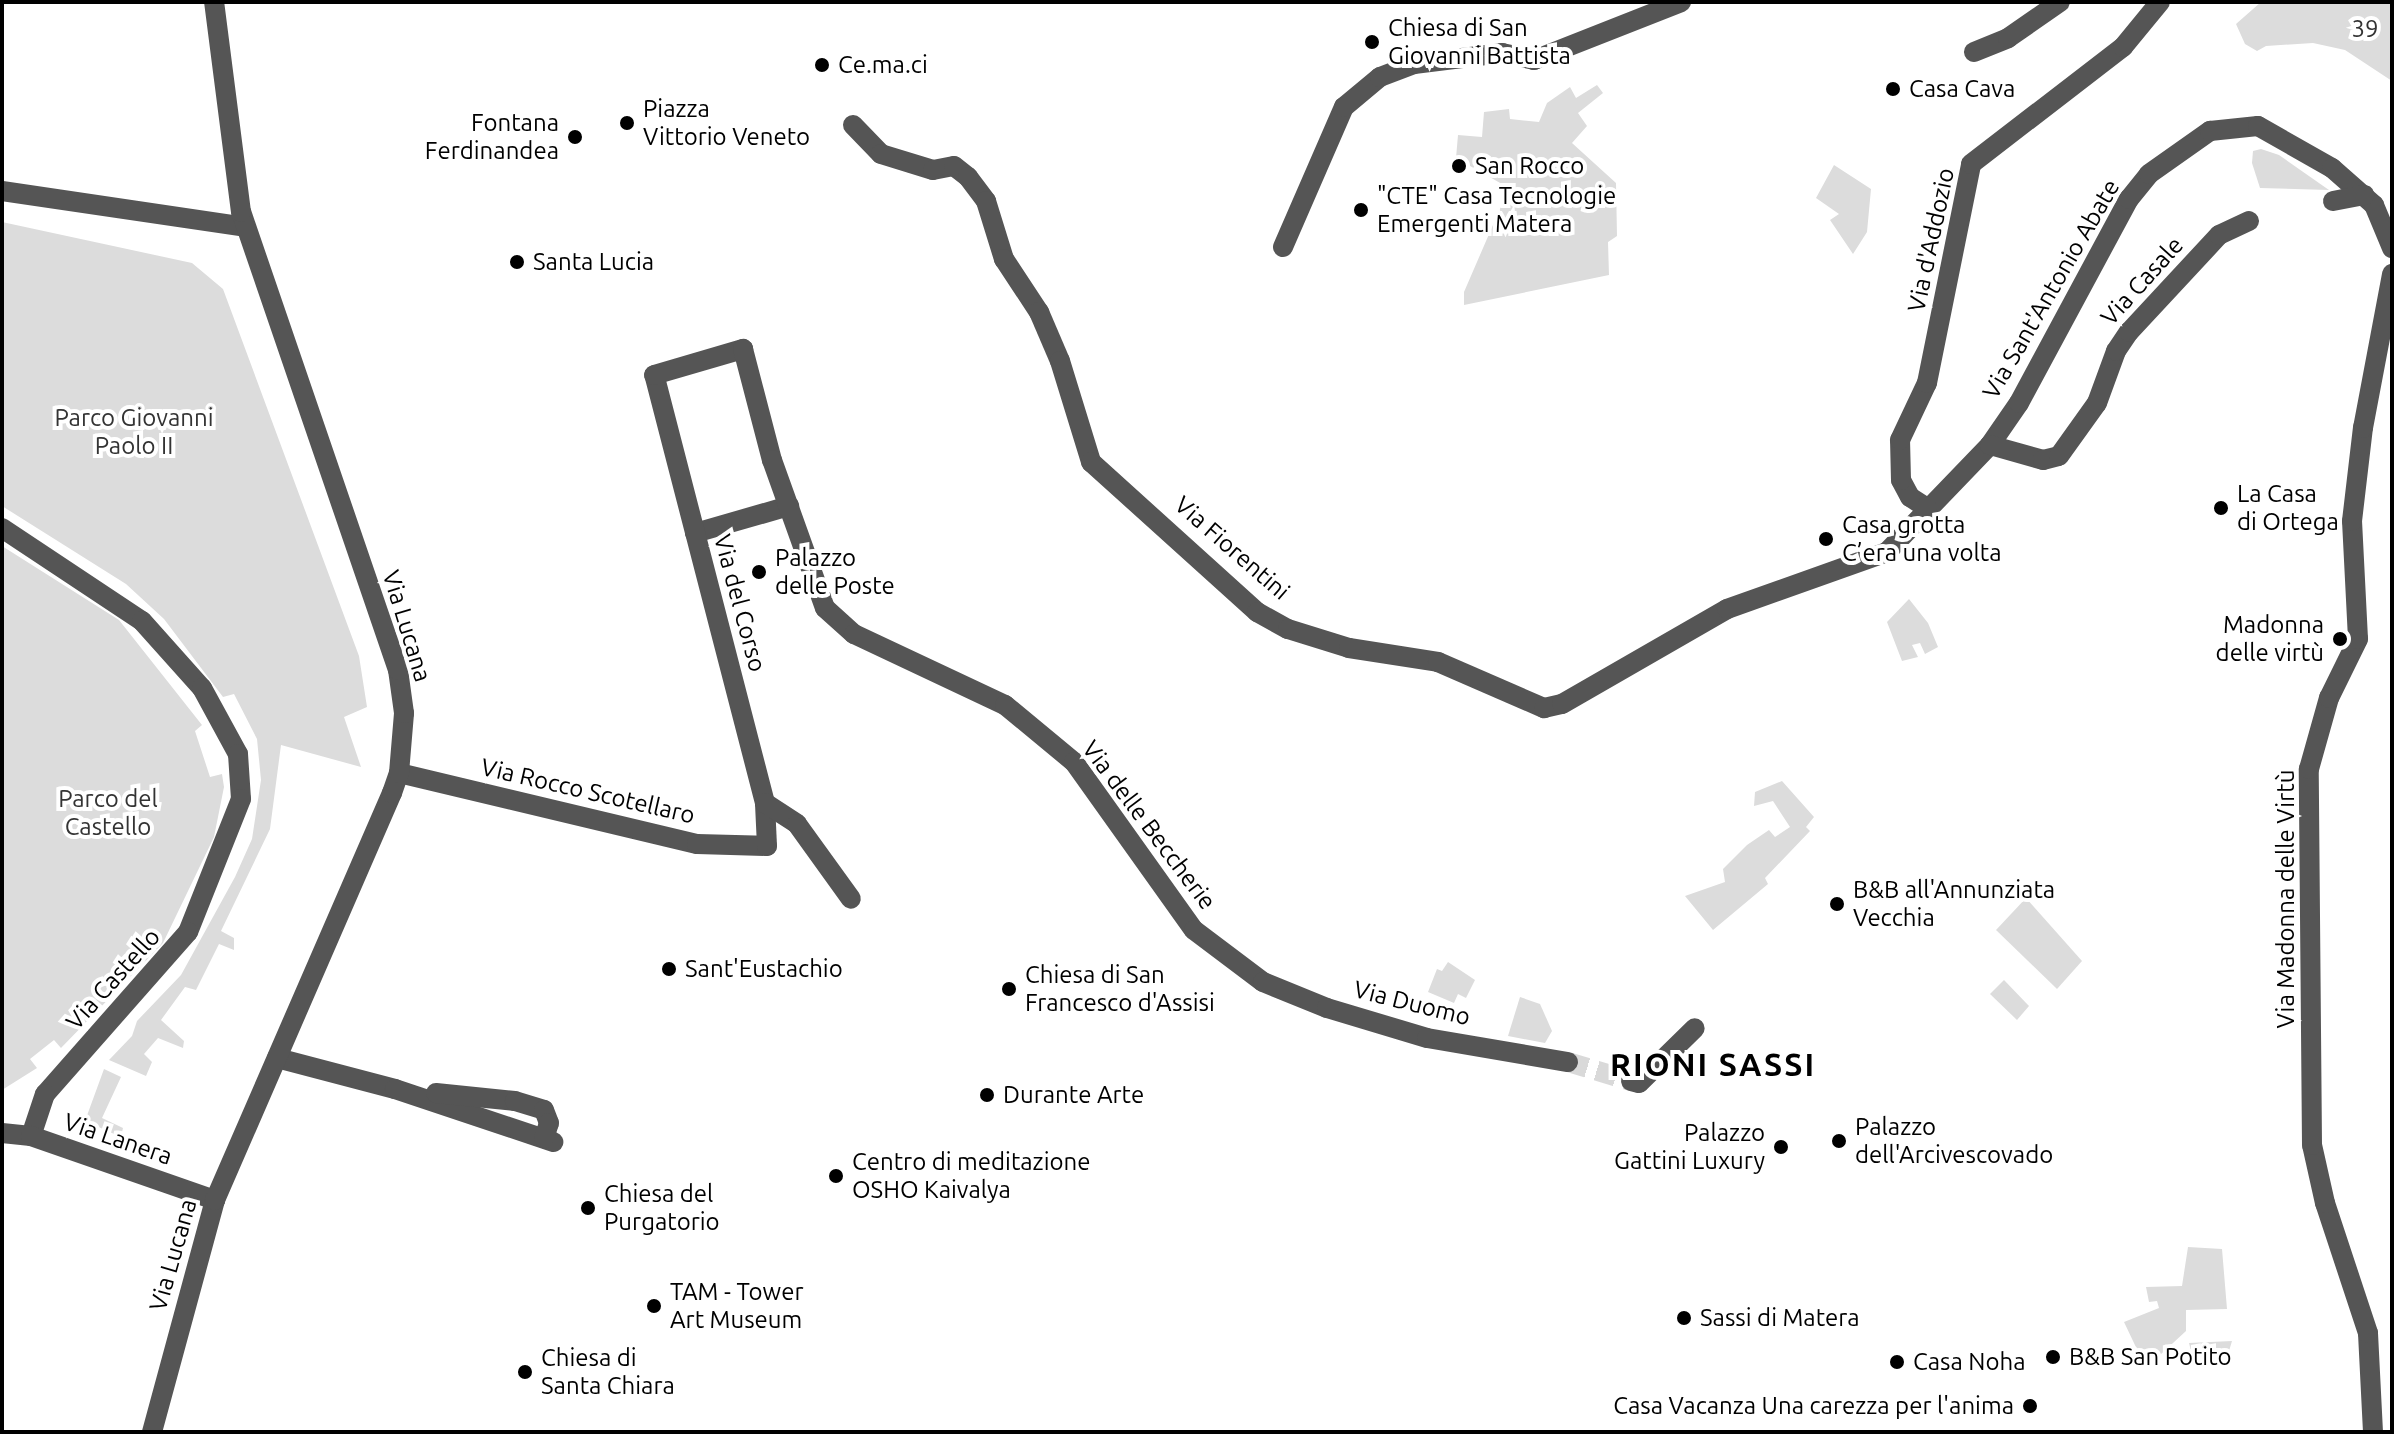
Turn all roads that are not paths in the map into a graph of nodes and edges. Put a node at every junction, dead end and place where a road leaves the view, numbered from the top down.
1 (214, 2) edge
2 (1681, 2) edge
3 (2060, 2) edge
4 (2160, 2) edge
5 (1974, 52) dead end
6 (853, 125) dead end
7 (2, 191) edge
8 (2364, 195) junction
9 (2333, 201) dead end
10 (2249, 221) dead end
11 (245, 227) junction
12 (1283, 247) dead end
13 (2392, 248) edge
14 (2392, 274) edge
15 (654, 375) joint
16 (1990, 445) junction
17 (789, 506) junction
18 (1927, 508) junction
19 (2, 528) edge
20 (695, 533) junction
21 (399, 773) junction
22 (765, 803) junction
23 (767, 846) joint
24 (851, 899) dead end
25 (1251, 973) joint
26 (1695, 1028) dead end
27 (277, 1058) junction
28 (1568, 1062) tunnel mouth
29 (1631, 1081) dead end
30 (2, 1133) edge
31 (31, 1136) junction
32 (548, 1140) dead end
33 (215, 1200) junction
34 (152, 1432) edge
35 (2373, 1432) edge

1 - 11 street, Via Lucana
2 - 12 street
3 - 5 street
4 - 18 street, Via d'Addozio
6 - 18 street, Via Fiorentini
7 - 11 street
8 - 9 street
8 - 13 street
8 - 16 street, Via Sant'Antonio Abate
10 - 16 street, Via Casale
11 - 21 street, Via Lucana
14 - 35 street, Via Madonna delle Virtù
15 - 17 street, Via delle Beccherie
15 - 20 street, Via del Corso
16 - 18 street, Via Sant'Antonio Abate
17 - 20 street
17 - 25 street, Via delle Beccherie
19 - 31 street, Via Castello
20 - 22 street, Via del Corso
21 - 23 street, Via Rocco Scotellaro
21 - 27 street, Via Lucana
22 - 23 street, Via del Corso
22 - 24 street
25 - 28 street, Via Duomo
26 - 29 street
27 - 32 street
27 - 33 street, Via Lucana
30 - 31 street, Via Lanera
31 - 33 street, Via Lanera
33 - 34 street, Via Lucana

